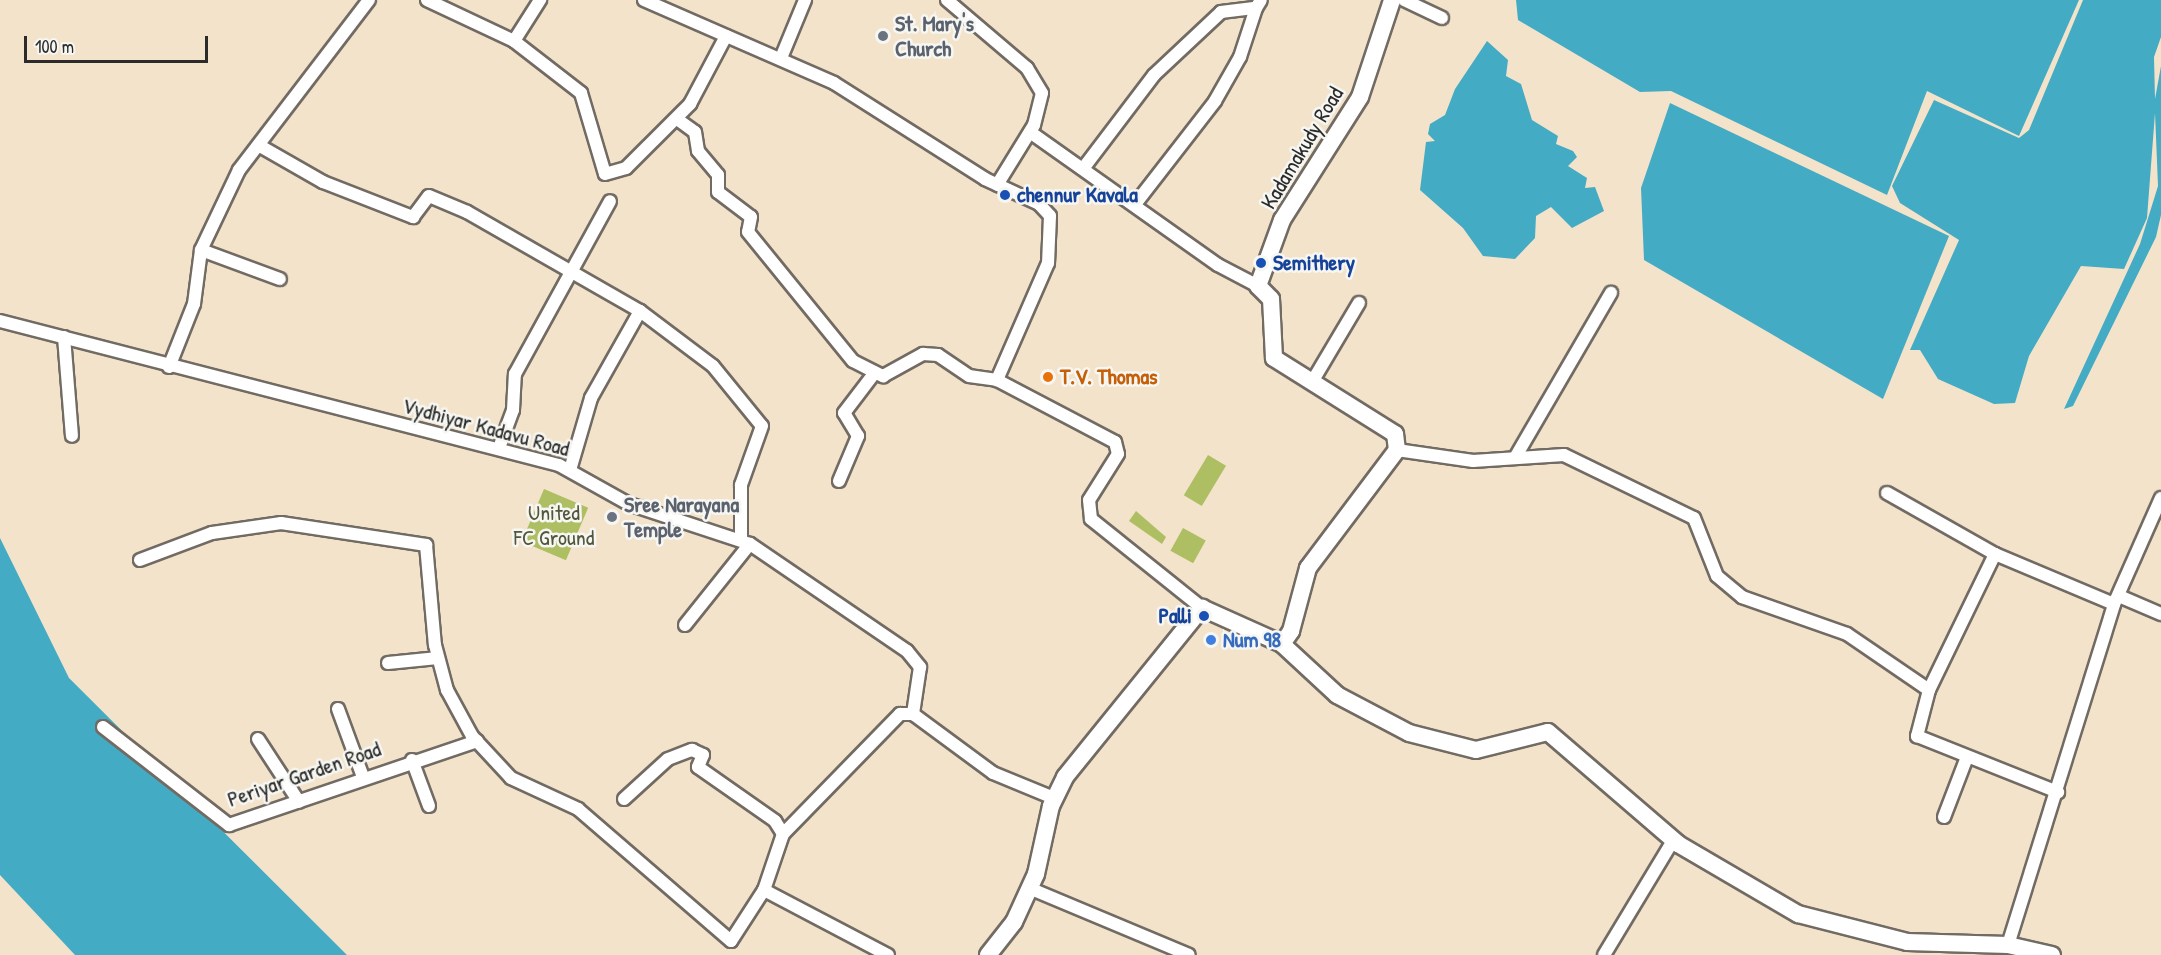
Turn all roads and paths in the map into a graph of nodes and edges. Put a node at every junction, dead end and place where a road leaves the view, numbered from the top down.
1 (369, 0) edge
2 (427, 0) edge
3 (540, 0) edge
4 (644, 0) edge
5 (805, 0) edge
6 (946, 0) edge
7 (1392, 0) edge
8 (1404, 0) edge
9 (1259, 4) edge
10 (1442, 18) dead end
11 (726, 36) junction
12 (514, 41) junction
13 (781, 58) junction
14 (678, 118) junction
15 (1030, 132) junction
16 (260, 146) junction
17 (1085, 166) junction
18 (997, 185) junction
19 (610, 201) dead end
20 (1136, 203) junction
21 (201, 250) junction
22 (574, 274) junction
23 (280, 279) dead end
24 (1258, 286) junction
25 (1611, 293) dead end
26 (1359, 303) dead end
27 (640, 311) junction
28 (0, 321) edge
29 (64, 337) junction
30 (169, 367) junction
31 (873, 375) junction
32 (998, 380) junction
33 (1312, 382) junction
34 (72, 436) dead end
35 (499, 448) junction
36 (1397, 450) junction
37 (1516, 456) junction
38 (570, 470) junction
39 (839, 481) dead end
40 (1887, 493) dead end
41 (2161, 498) edge
42 (746, 542) junction
43 (1995, 554) junction
44 (140, 560) dead end
45 (2117, 600) junction
46 (1202, 608) junction
47 (2161, 614) edge
48 (684, 625) dead end
49 (1282, 644) junction
50 (438, 658) junction
51 (388, 663) dead end
52 (1929, 690) junction
53 (338, 709) dead end
54 (913, 714) junction
55 (103, 727) dead end
56 (258, 739) dead end
57 (477, 741) junction
58 (1967, 757) junction
59 (412, 760) junction
60 (363, 777) junction
61 (2058, 792) junction
62 (624, 799) dead end
63 (1056, 799) junction
64 (298, 802) junction
65 (429, 806) dead end
66 (1944, 817) dead end
67 (783, 834) junction
68 (1674, 839) junction
69 (1029, 888) junction
70 (764, 890) junction
71 (2008, 945) junction
72 (888, 955) edge
73 (988, 955) edge
74 (1189, 955) edge
75 (1604, 955) edge
76 (2052, 955) edge

1 - 16 street
2 - 12 street
3 - 12 street
4 - 11 street
5 - 13 street
6 - 15 street
7 - 24 street, Kadamakudy Road
8 - 10 street
9 - 17 street
9 - 20 street
11 - 13 street
11 - 14 street
12 - 14 street
13 - 18 street
14 - 31 street
15 - 17 street
15 - 18 street
16 - 21 street
16 - 22 street
17 - 20 street
18 - 32 street
19 - 22 street
20 - 24 street
21 - 23 street
21 - 30 street
22 - 27 street
22 - 35 street
24 - 33 street
25 - 37 street
26 - 33 street
27 - 38 street
27 - 42 street
28 - 29 street, Vydhiyar Kadavu Road
29 - 30 street, Vydhiyar Kadavu Road
29 - 34 street
30 - 35 street, Vydhiyar Kadavu Road
31 - 32 street
31 - 39 street
32 - 46 street
33 - 36 street
35 - 38 street, Vydhiyar Kadavu Road
36 - 37 street
36 - 49 street
37 - 52 street
38 - 42 street, Vydhiyar Kadavu Road
40 - 43 street
41 - 45 street
42 - 48 street
42 - 54 street, Vydhiyar Kadavu Road
43 - 45 street
43 - 52 street
44 - 50 street
45 - 47 street
45 - 61 street
46 - 49 street
46 - 63 street
49 - 68 street
50 - 51 street
50 - 57 street
52 - 58 street
53 - 60 street
54 - 63 street
54 - 67 street
55 - 64 street, Periyar Garden Road
56 - 64 street
57 - 59 street, Periyar Garden Road
57 - 70 street
58 - 61 street
58 - 66 street
59 - 60 street, Periyar Garden Road
59 - 65 street
60 - 64 street, Periyar Garden Road
61 - 71 street
62 - 67 street
63 - 69 street
67 - 70 street
68 - 71 street
68 - 75 street
69 - 73 street
69 - 74 street
70 - 72 street
71 - 76 street

